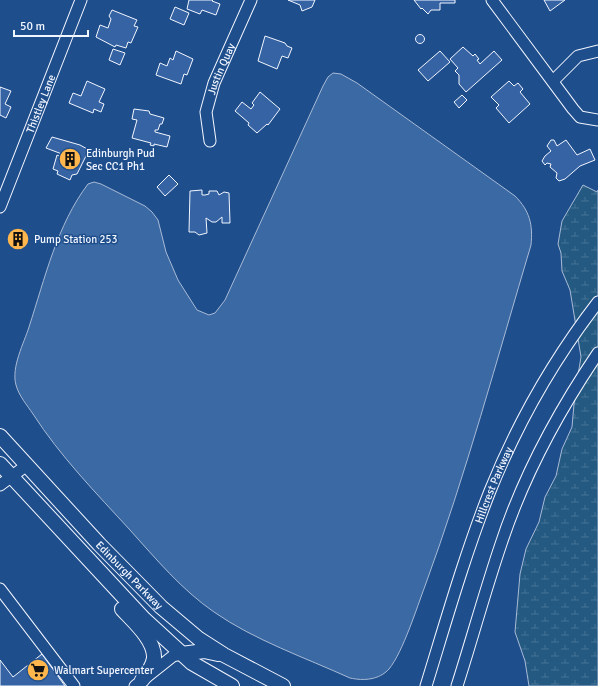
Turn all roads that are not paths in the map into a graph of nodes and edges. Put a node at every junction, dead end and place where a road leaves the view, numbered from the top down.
1 (81, 0) edge
2 (251, 0) edge
3 (492, 0) edge
4 (598, 51) edge
5 (553, 81) junction
6 (598, 120) edge
7 (210, 141) dead end
8 (0, 207) edge
9 (598, 302) edge
10 (598, 353) edge
11 (0, 436) edge
12 (0, 464) edge
13 (27, 465) junction
14 (11, 477) junction
15 (0, 485) edge
16 (78, 549) junction
17 (0, 590) edge
18 (224, 656) junction
19 (187, 658) junction
20 (139, 683) edge
21 (74, 686) edge
22 (232, 686) edge
23 (283, 686) edge
24 (426, 686) edge
25 (457, 686) edge

1 - 8 street, Thistley Lane
2 - 7 street, Justin Quay
3 - 5 street
4 - 5 street
5 - 6 street
9 - 24 street, Hillcrest Parkway
10 - 25 street
11 - 13 main road, Edinburgh Parkway
12 - 14 main road, Edinburgh Parkway
13 - 14 street
13 - 18 main road, Edinburgh Parkway
14 - 15 street
14 - 16 main road, Edinburgh Parkway
16 - 19 main road, Edinburgh Parkway
16 - 20 main road
17 - 21 street
18 - 19 main road
18 - 23 main road, Edinburgh Parkway
19 - 20 street
19 - 22 main road, Edinburgh Parkway

